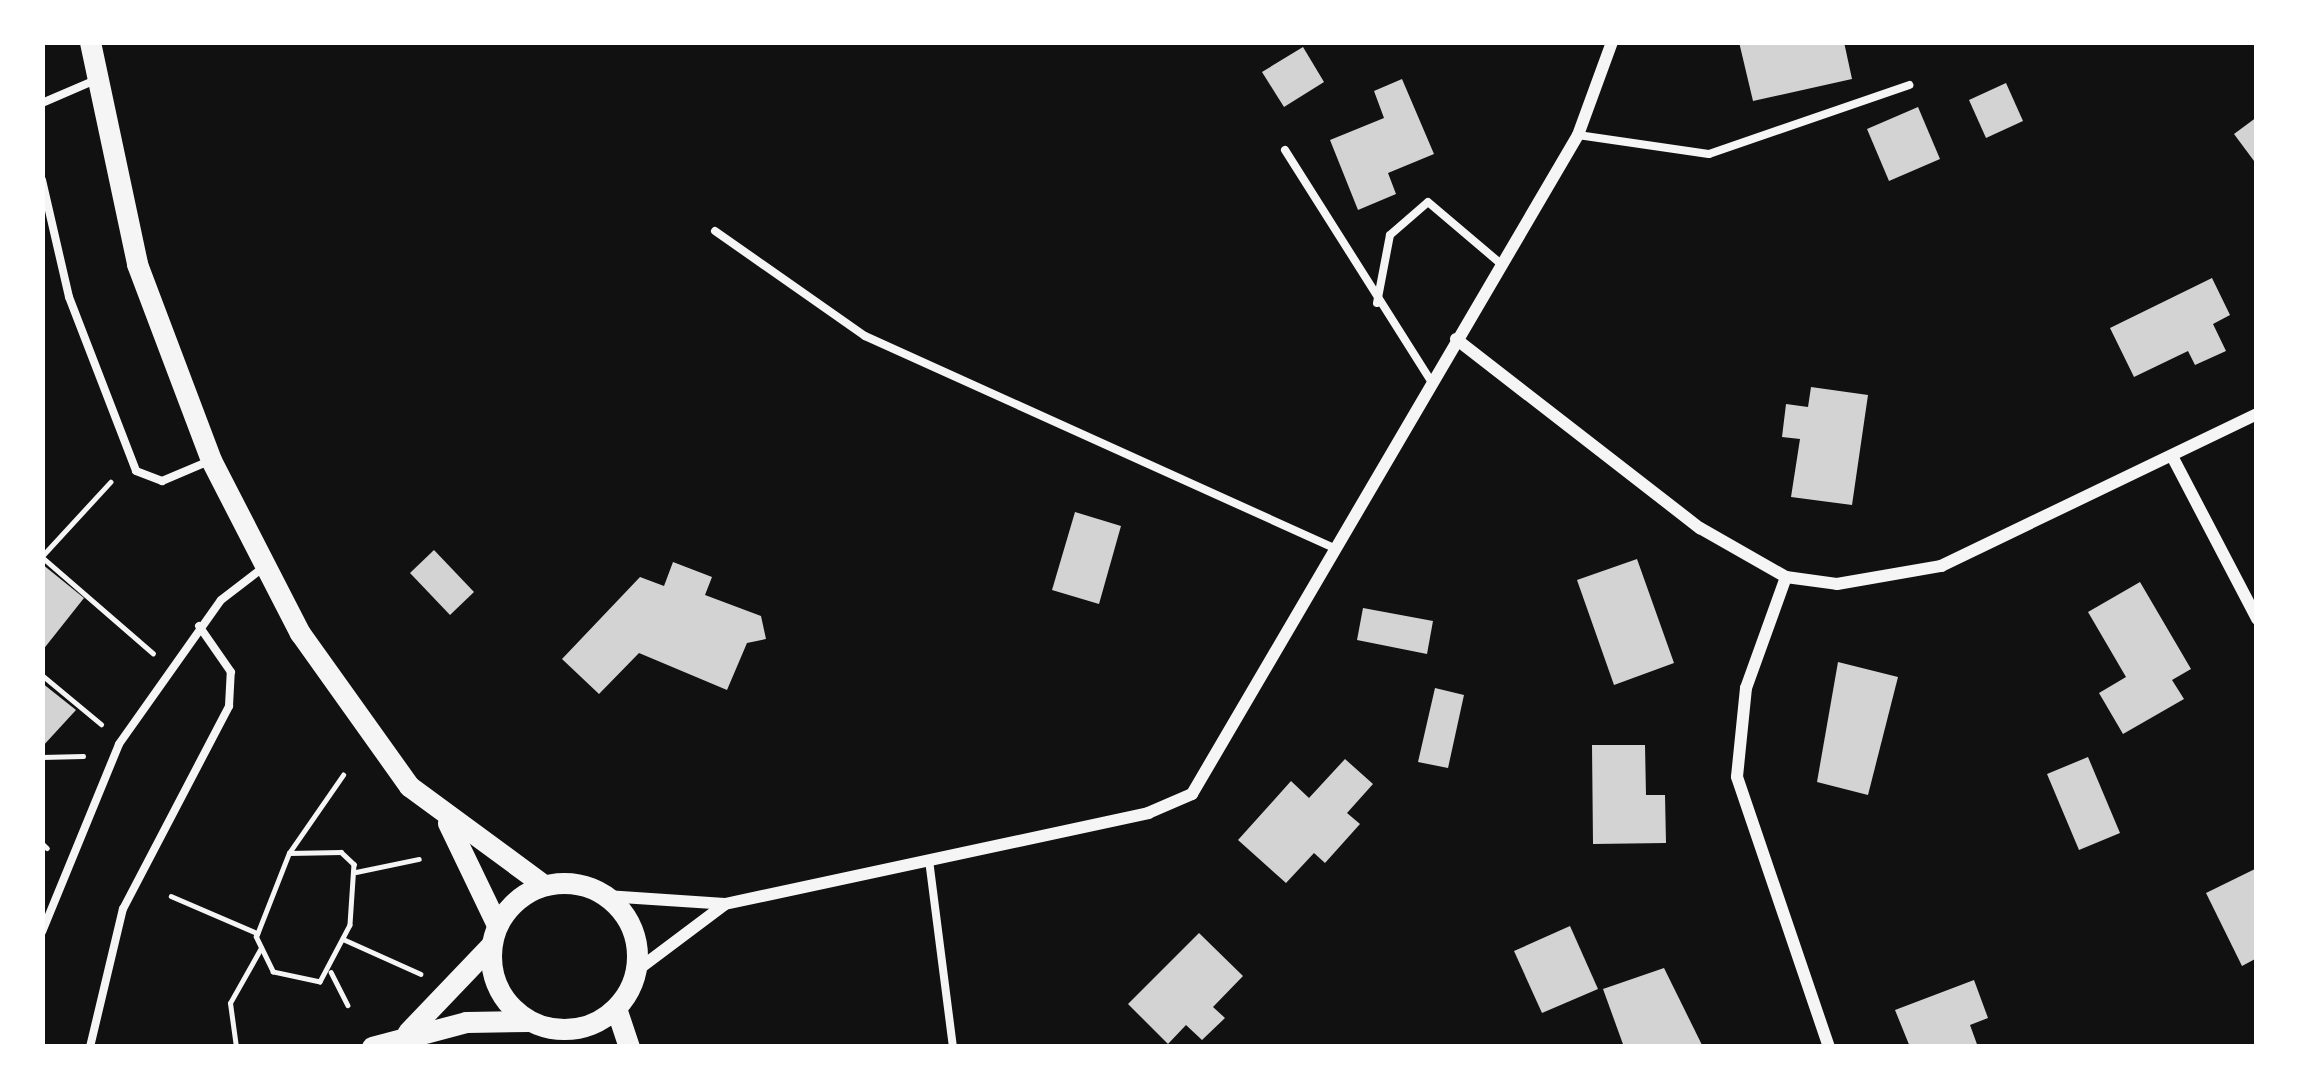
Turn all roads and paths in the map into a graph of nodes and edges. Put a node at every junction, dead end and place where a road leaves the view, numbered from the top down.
1 (90, 42) edge
2 (1612, 42) edge
3 (94, 80) junction
4 (1910, 85) dead end
5 (42, 103) edge
6 (1578, 135) junction
7 (1285, 150) dead end
8 (42, 180) edge
9 (715, 231) dead end
10 (1501, 264) junction
11 (1376, 304) junction
12 (1456, 339) junction
13 (1430, 379) junction
14 (2257, 414) edge
15 (2173, 458) junction
16 (211, 460) junction
17 (111, 482) dead end
18 (1334, 548) junction
19 (265, 567) junction
20 (1786, 577) junction
21 (2257, 619) edge
22 (200, 626) junction
23 (153, 652) dead end
24 (42, 675) edge
25 (101, 724) dead end
26 (83, 756) dead end
27 (42, 757) edge
28 (344, 775) dead end
29 (444, 817) junction
30 (289, 853) junction
31 (419, 859) dead end
32 (929, 860) junction
33 (354, 872) junction
34 (544, 885) junction
35 (171, 896) dead end
36 (606, 896) junction
37 (725, 904) junction
38 (42, 932) edge
39 (257, 933) junction
40 (494, 935) junction
41 (343, 938) junction
42 (260, 948) junction
43 (636, 971) junction
44 (331, 972) junction
45 (422, 974) dead end
46 (348, 1005) dead end
47 (616, 1008) junction
48 (529, 1021) junction
49 (552, 1029) junction
50 (403, 1036) junction
51 (90, 1047) edge
52 (236, 1047) edge
53 (372, 1047) edge
54 (577, 1047) edge
55 (629, 1047) edge
56 (952, 1047) edge
57 (1828, 1047) edge

1 - 3 street
2 - 6 street
3 - 5 lane
3 - 16 street
4 - 6 lane
6 - 10 street
7 - 11 lane
8 - 16 lane
9 - 18 lane
10 - 11 lane
10 - 12 street
11 - 13 lane
12 - 13 street
12 - 20 street
13 - 18 street
14 - 15 street
15 - 20 street
15 - 21 street
16 - 19 street
17 - 23 path
18 - 32 street
19 - 22 lane
19 - 29 street
20 - 57 street
22 - 38 lane
22 - 51 lane
24 - 25 path
26 - 27 path
28 - 30 path
29 - 34 street
29 - 40 street
30 - 33 path
30 - 39 path
31 - 33 path
32 - 37 street
32 - 56 lane
33 - 41 path
34 - 36 street
34 - 40 street
35 - 39 path
36 - 37 street
36 - 43 street
37 - 43 street
39 - 42 path
40 - 48 street
40 - 50 street
41 - 44 path
41 - 45 path
42 - 44 path
42 - 52 path
43 - 47 street
44 - 46 path
47 - 49 street
47 - 55 street
48 - 49 street
48 - 50 street
49 - 54 street
50 - 53 street

